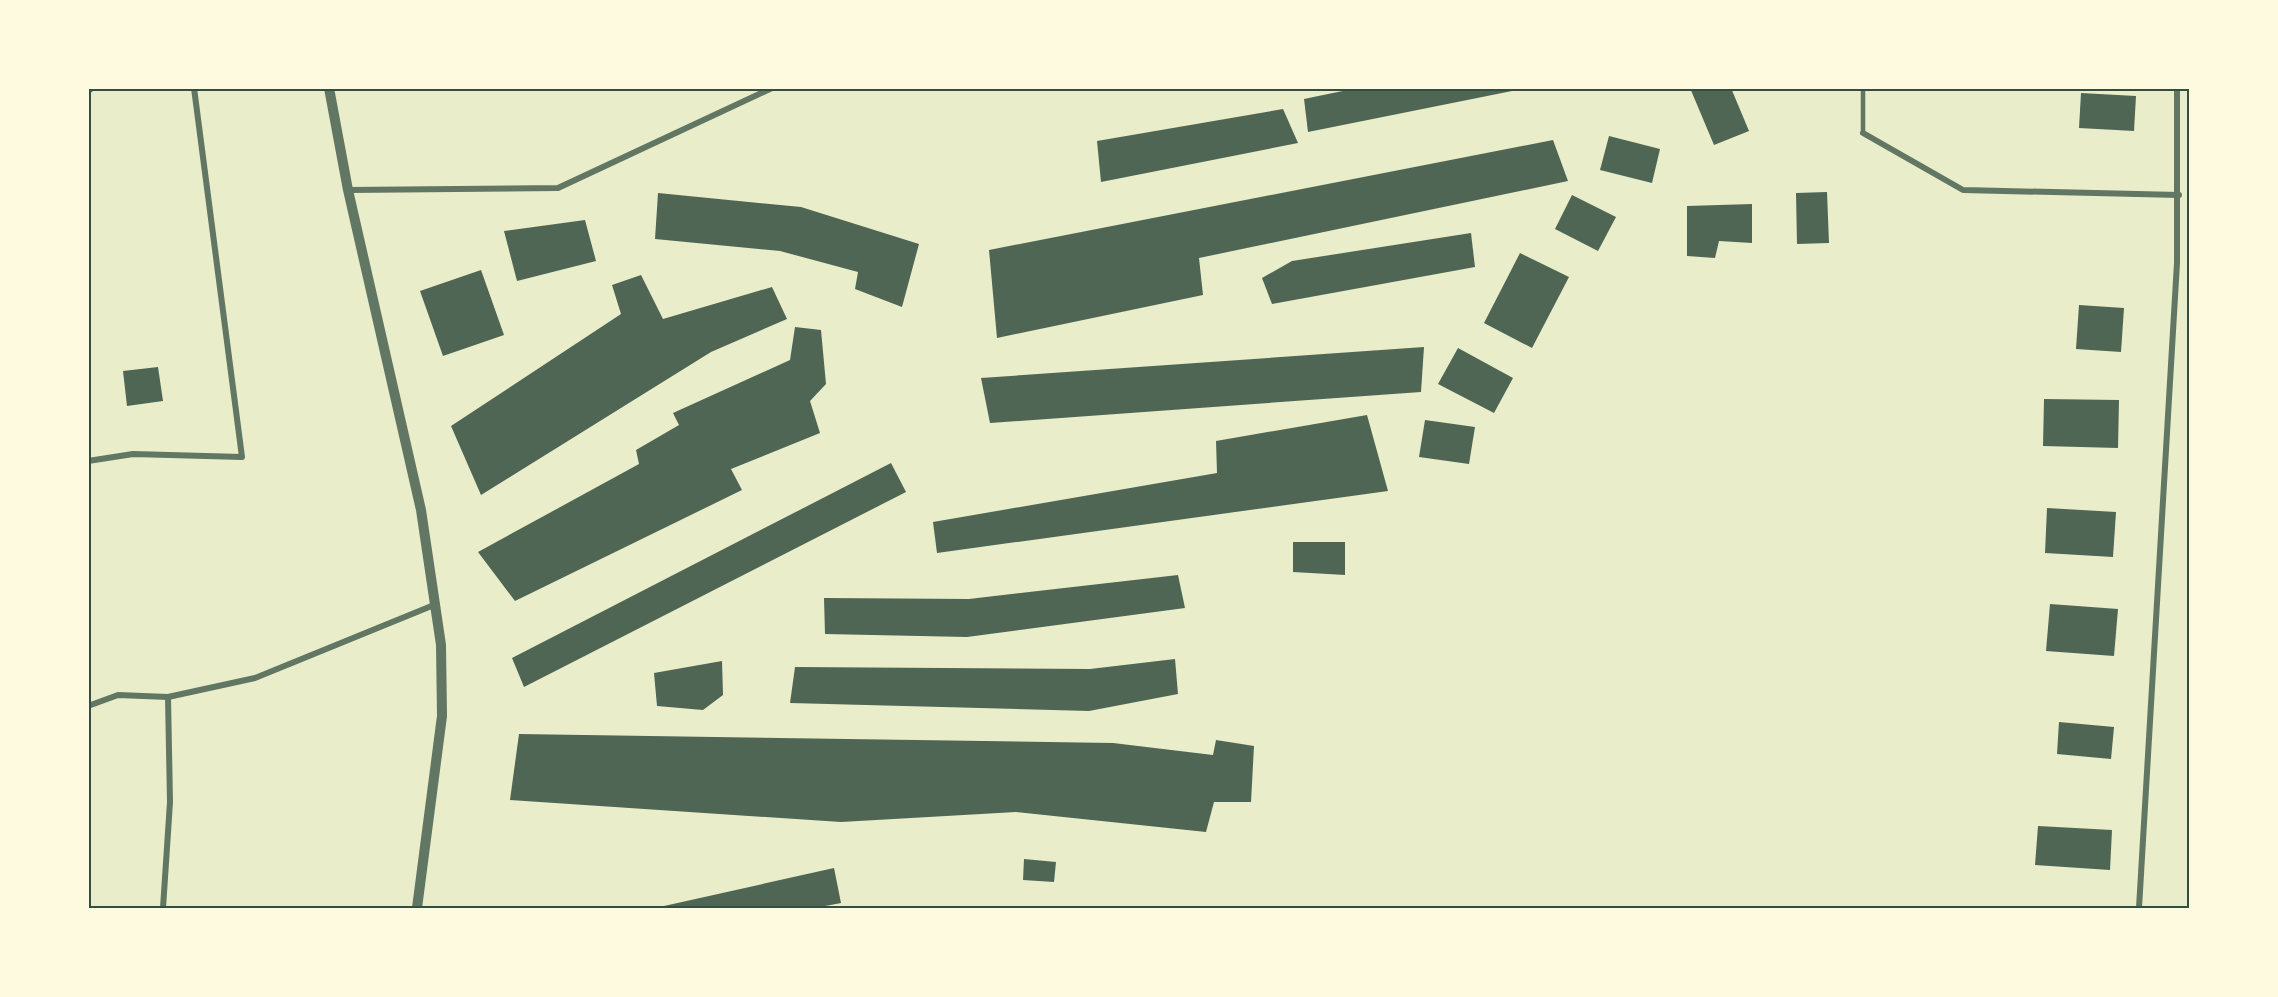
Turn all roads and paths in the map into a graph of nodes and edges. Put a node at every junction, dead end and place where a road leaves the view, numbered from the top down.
1 (93, 88) edge
2 (194, 88) edge
3 (328, 88) edge
4 (772, 88) edge
5 (1863, 88) edge
6 (2177, 88) edge
7 (88, 91) edge
8 (1863, 133) joint
9 (348, 190) junction
10 (2179, 195) junction
11 (88, 461) edge
12 (434, 605) junction
13 (168, 697) junction
14 (88, 706) edge
15 (163, 909) edge
16 (417, 909) edge
17 (2139, 909) edge

1 - 7 street
2 - 11 street
3 - 9 street
4 - 9 street
5 - 8 lane
6 - 10 street
8 - 10 street
9 - 12 street
10 - 17 street
12 - 13 street
12 - 16 street
13 - 14 street
13 - 15 street

